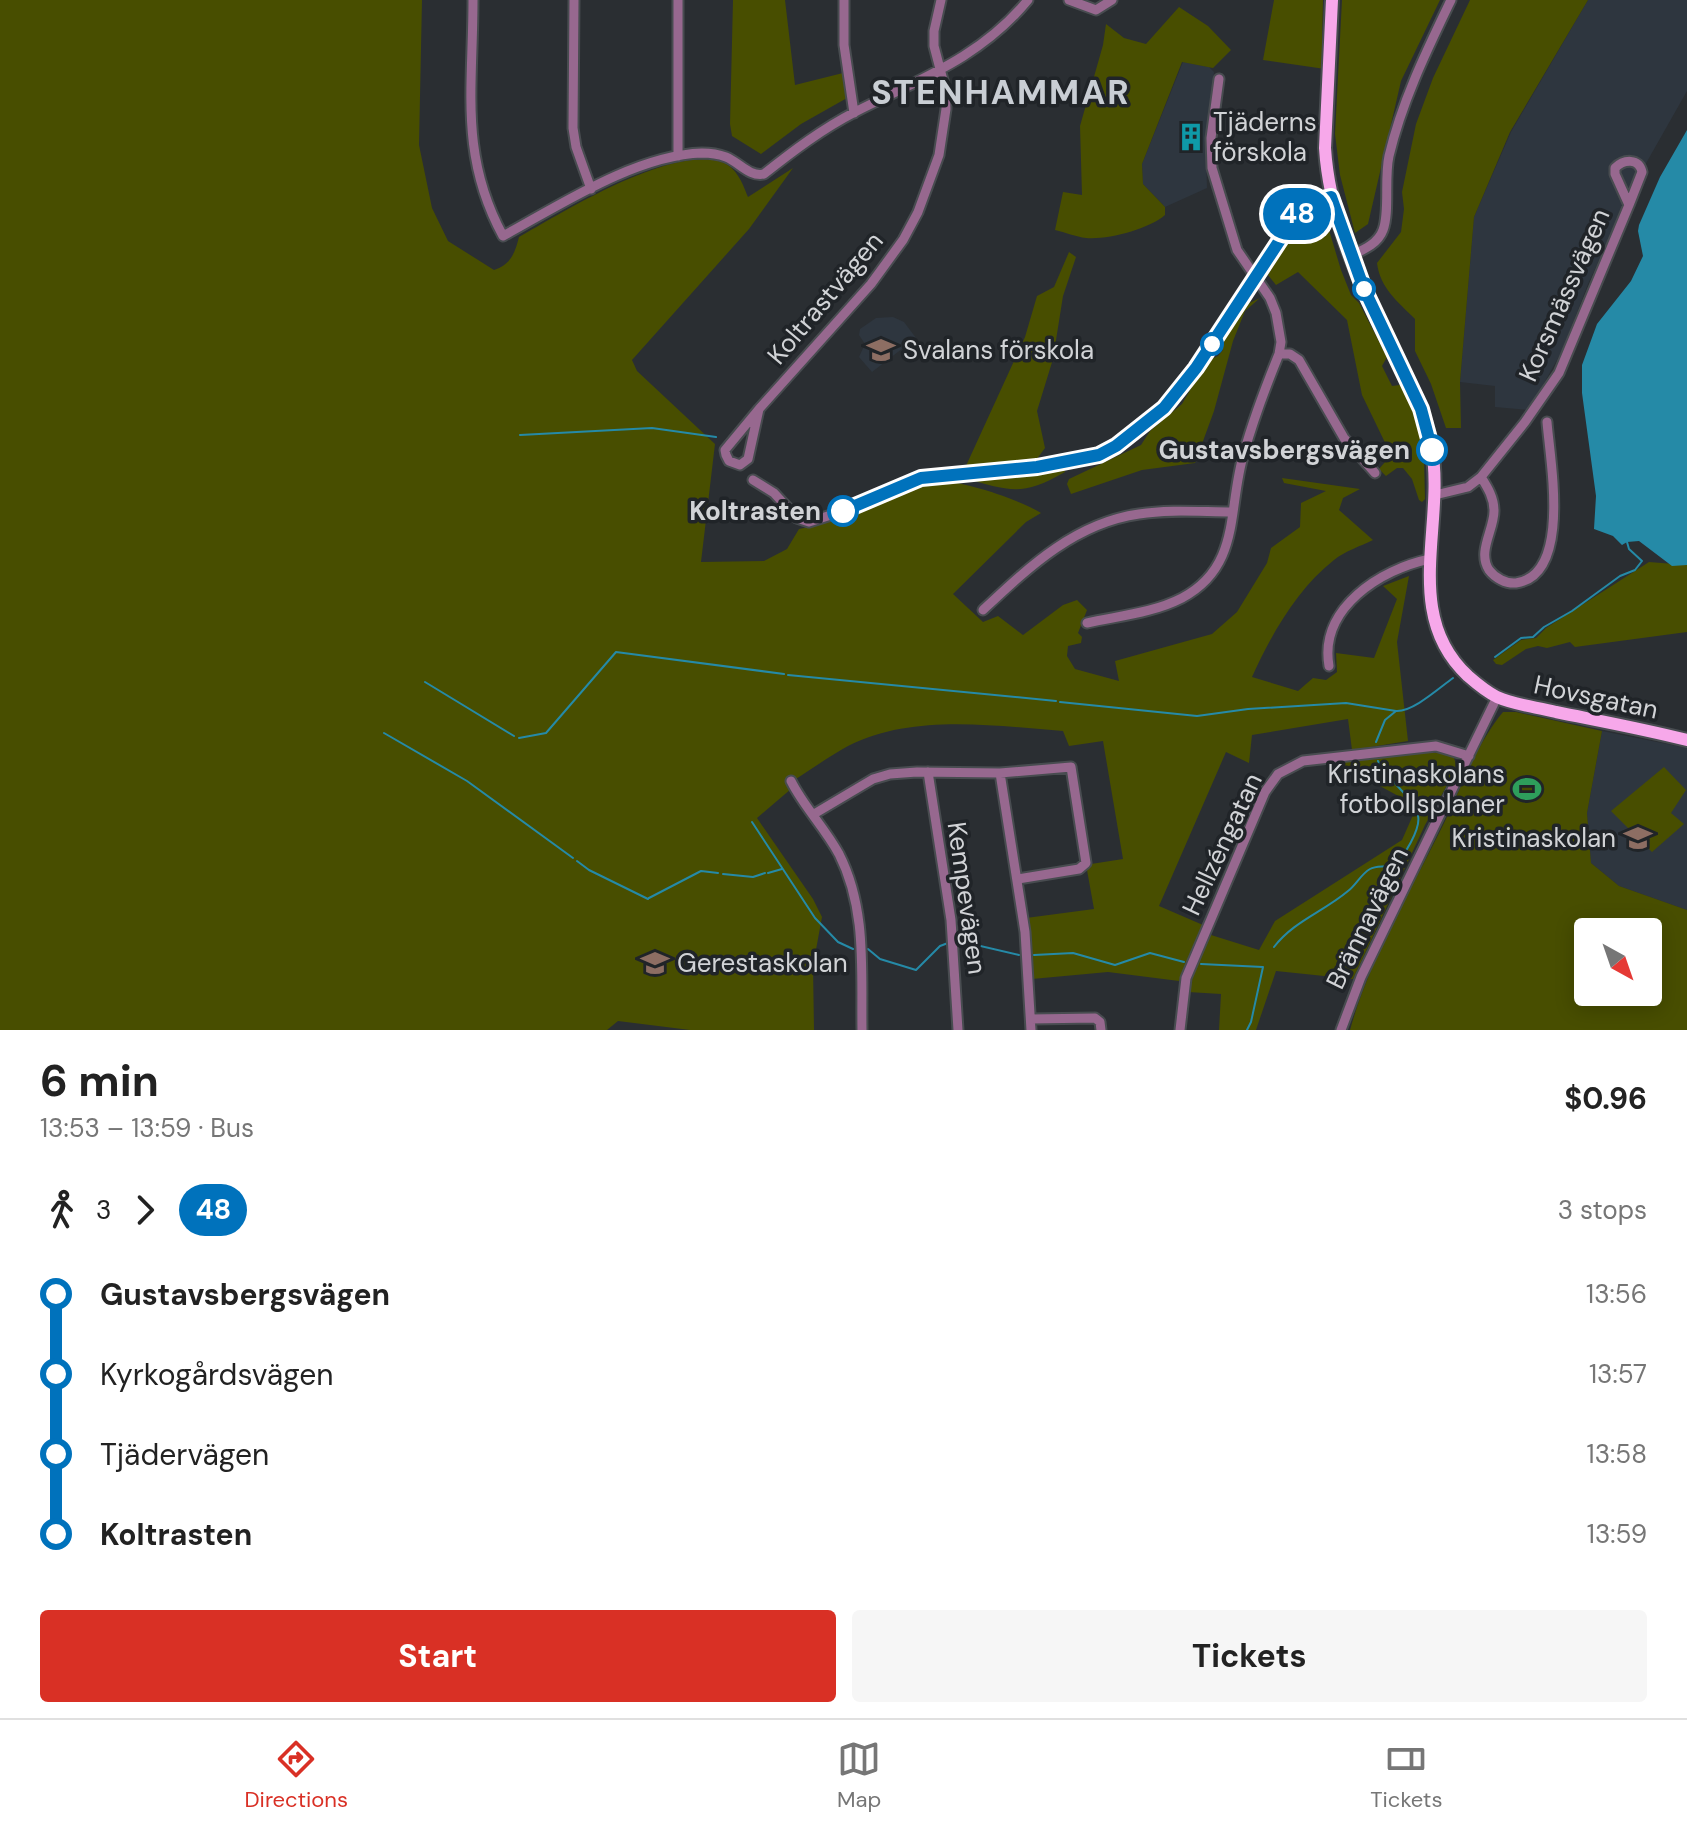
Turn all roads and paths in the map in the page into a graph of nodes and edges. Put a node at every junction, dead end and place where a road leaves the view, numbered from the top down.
1 (473, 0) edge
2 (574, 0) edge
3 (678, 0) edge
4 (844, 0) edge
5 (941, 0) edge
6 (1028, 0) edge
7 (1069, 0) edge
8 (1112, 0) edge
9 (1332, 0) edge
10 (1451, 0) edge
11 (941, 71) junction
12 (1219, 79) dead end
13 (854, 113) junction
14 (678, 156) junction
15 (591, 189) junction
16 (1331, 197) junction
17 (1629, 205) dead end
18 (1350, 256) junction
19 (1256, 276) junction
20 (1279, 354) junction
21 (759, 409) junction
22 (1547, 422) dead end
23 (1375, 473) dead end
24 (1481, 477) junction
25 (753, 480) dead end
26 (1435, 495) junction
27 (1233, 512) junction
28 (1430, 559) junction
29 (983, 610) dead end
30 (1087, 623) dead end
31 (1329, 666) dead end
32 (1497, 697) junction
33 (1687, 740) edge
34 (1469, 756) junction
35 (928, 772) junction
36 (1000, 773) junction
37 (791, 781) dead end
38 (814, 814) junction
39 (1018, 879) junction
40 (1031, 1024) edge
41 (862, 1030) edge
42 (958, 1030) edge
43 (1101, 1030) edge
44 (1180, 1030) edge
45 (1341, 1030) edge

1 - 15 street
2 - 15 street
3 - 14 street
4 - 13 street
5 - 11 street, Koltrastvägen
6 - 11 street
7 - 8 street
9 - 16 main road
10 - 18 street
11 - 13 street
11 - 21 street, Koltrastvägen
12 - 19 street
13 - 14 street
14 - 15 street
16 - 18 main road
16 - 19 street
17 - 24 street, Korsmässvägen
18 - 26 main road
19 - 20 street
19 - 25 street
20 - 23 street
20 - 27 street
21 - 21 street, Koltrastvägen
22 - 24 street
24 - 26 street, Korsmässvägen
26 - 28 main road
27 - 29 street
27 - 30 street
28 - 31 street
28 - 32 main road
32 - 33 main road, Hovsgatan
32 - 34 street, Brännavägen
34 - 44 street, Hellzéngatan
34 - 45 street, Brännavägen
35 - 36 street
35 - 38 street
35 - 42 street, Kempevägen
36 - 39 street
36 - 39 street
37 - 38 street
38 - 41 street
39 - 40 street
40 - 43 street

